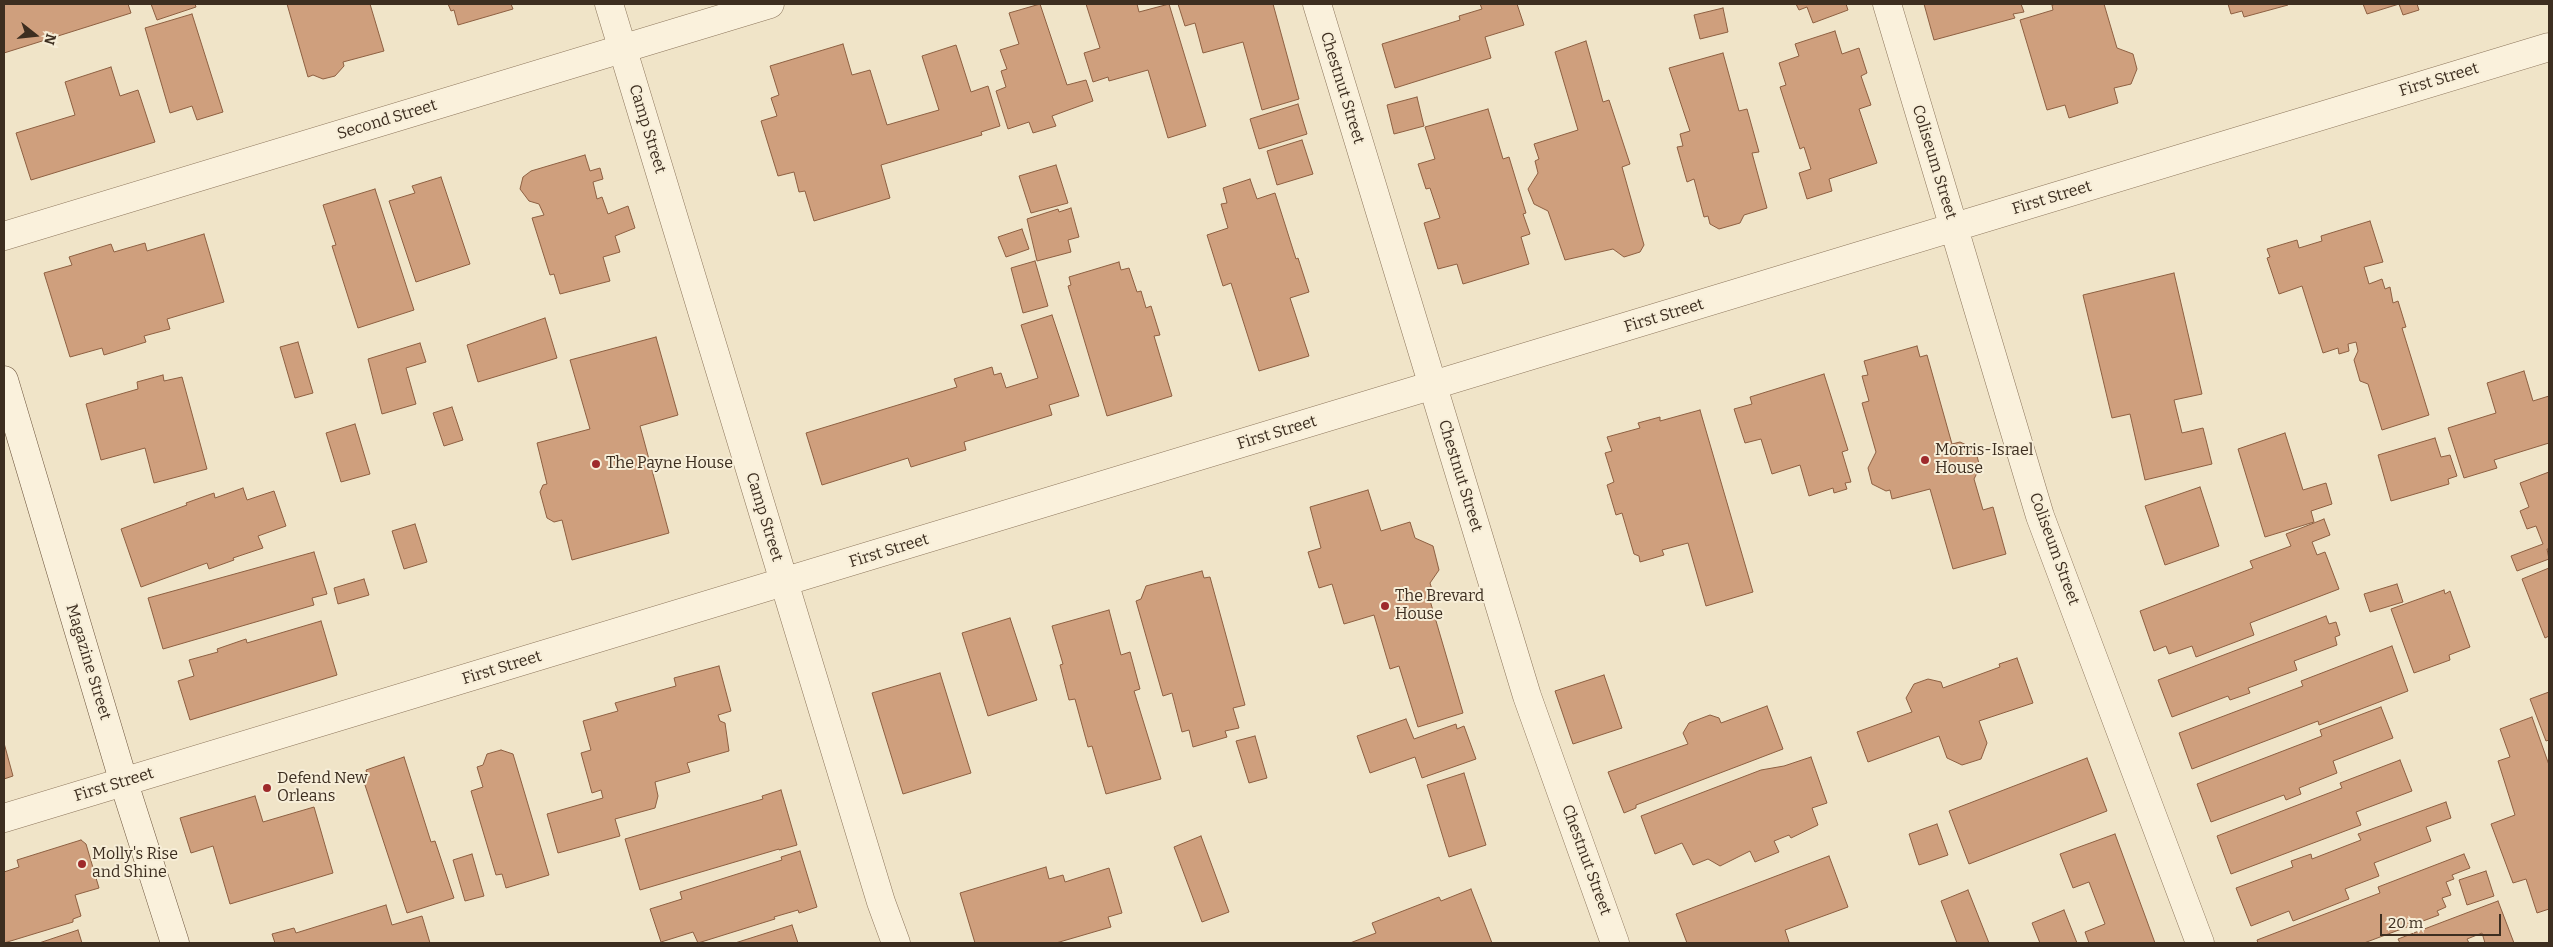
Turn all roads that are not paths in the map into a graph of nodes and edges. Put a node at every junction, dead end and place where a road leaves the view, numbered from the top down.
1 (609, 4) edge
2 (770, 4) edge
3 (1317, 4) edge
4 (1887, 4) edge
5 (2549, 47) edge
6 (622, 48) junction
7 (1954, 228) junction
8 (4, 236) edge
9 (4, 380) edge
10 (1433, 386) junction
11 (784, 583) junction
12 (124, 783) junction
13 (4, 818) edge
14 (176, 943) edge
15 (896, 943) edge
16 (1615, 943) edge
17 (2200, 943) edge

1 - 6 street, Camp Street
2 - 6 street, Second Street
3 - 10 street, Chestnut Street
4 - 7 street, Coliseum Street
5 - 7 street, First Street
6 - 8 street, Second Street
6 - 11 street, Camp Street
7 - 10 street, First Street
7 - 17 street, Coliseum Street
9 - 12 street, Magazine Street
10 - 11 street, First Street
10 - 16 street, Chestnut Street
11 - 12 street, First Street
11 - 15 street, Camp Street
12 - 13 street, First Street
12 - 14 street, Magazine Street

